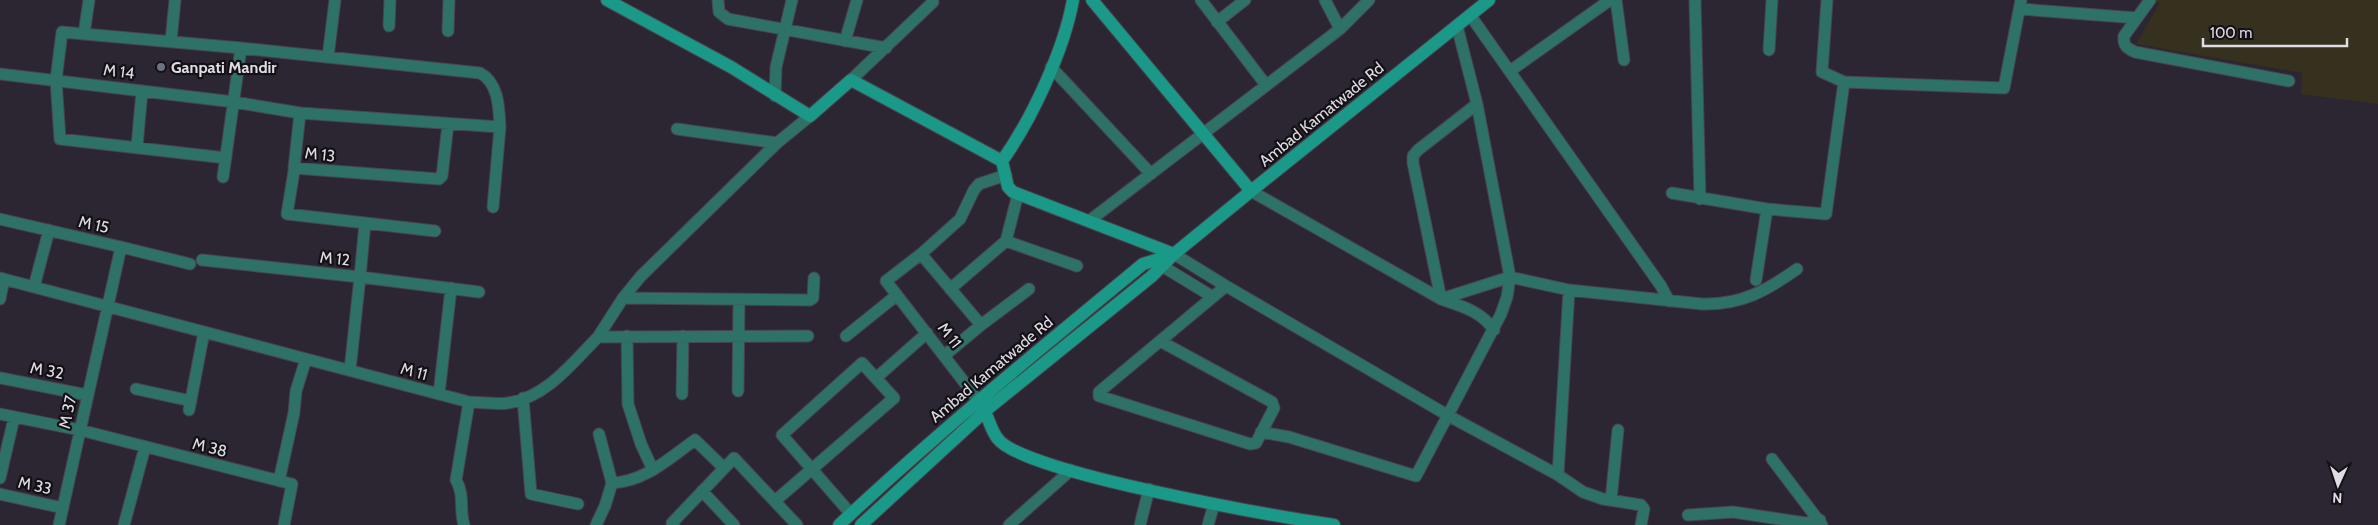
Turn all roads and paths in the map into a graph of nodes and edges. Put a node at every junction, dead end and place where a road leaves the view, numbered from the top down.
1 (89, 0) edge
2 (175, 0) edge
3 (335, 0) edge
4 (390, 0) edge
5 (449, 0) edge
6 (608, 0) edge
7 (718, 0) edge
8 (792, 0) edge
9 (857, 0) edge
10 (1073, 0) edge
11 (1092, 0) edge
12 (1201, 0) edge
13 (1245, 0) edge
14 (1326, 0) edge
15 (1369, 0) edge
16 (1489, 0) edge
17 (1610, 0) edge
18 (1616, 0) edge
19 (1695, 0) edge
20 (1772, 0) edge
21 (1827, 0) edge
22 (2150, 0) edge
23 (933, 2) dead end
24 (2020, 4) edge
25 (1470, 15) junction
26 (2137, 18) junction
27 (1217, 22) junction
28 (388, 26) dead end
29 (1457, 26) junction
30 (1340, 29) junction
31 (785, 30) junction
32 (448, 31) dead end
33 (84, 34) junction
34 (845, 41) junction
35 (171, 42) junction
36 (241, 48) junction
37 (886, 48) junction
38 (1768, 50) dead end
39 (328, 57) junction
40 (1624, 60) dead end
41 (1051, 67) junction
42 (1510, 71) junction
43 (0, 74) edge
44 (56, 80) junction
45 (851, 80) junction
46 (2289, 81) dead end
47 (1844, 82) junction
48 (1266, 86) junction
49 (142, 90) junction
50 (775, 96) junction
51 (234, 102) junction
52 (1477, 104) junction
53 (300, 113) junction
54 (810, 116) junction
55 (448, 124) junction
56 (500, 128) junction
57 (677, 129) dead end
58 (1203, 134) junction
59 (777, 143) junction
60 (137, 146) junction
61 (226, 158) junction
62 (1002, 161) junction
63 (295, 165) junction
64 (1151, 174) junction
65 (1006, 175) junction
66 (223, 177) dead end
67 (1250, 191) junction
68 (1672, 193) dead end
69 (1018, 194) junction
70 (1700, 199) junction
71 (493, 207) dead end
72 (1767, 209) junction
73 (0, 219) edge
74 (1089, 221) junction
75 (365, 223) junction
76 (49, 230) junction
77 (435, 231) dead end
78 (1006, 241) junction
79 (121, 247) junction
80 (921, 254) junction
81 (1174, 254) junction
82 (202, 260) dead end
83 (190, 264) dead end
84 (1077, 266) dead end
85 (1162, 266) junction
86 (1797, 269) dead end
87 (360, 277) junction
88 (1510, 277) junction
89 (814, 278) dead end
90 (2, 279) edge
91 (1756, 280) dead end
92 (1226, 286) junction
93 (34, 287) junction
94 (451, 288) junction
95 (1029, 289) dead end
96 (950, 290) junction
97 (1569, 290) junction
98 (479, 292) dead end
99 (897, 295) junction
100 (1214, 297) junction
101 (623, 298) junction
102 (739, 299) junction
103 (1441, 299) junction
104 (0, 300) edge
105 (1669, 300) junction
106 (106, 306) junction
107 (981, 325) junction
108 (1494, 330) junction
109 (204, 332) junction
110 (927, 333) junction
111 (627, 336) junction
112 (683, 336) junction
113 (739, 336) junction
114 (808, 336) dead end
115 (846, 336) dead end
116 (598, 337) junction
117 (1160, 341) junction
118 (945, 355) junction
119 (306, 359) junction
120 (350, 370) junction
121 (0, 378) edge
122 (876, 378) junction
123 (136, 389) dead end
124 (738, 391) dead end
125 (439, 394) junction
126 (682, 394) dead end
127 (87, 395) junction
128 (522, 398) junction
129 (978, 400) junction
130 (469, 402) junction
131 (985, 411) junction
132 (0, 414) edge
133 (1449, 416) junction
134 (14, 418) junction
135 (80, 430) junction
136 (1618, 430) dead end
137 (1261, 432) dead end
138 (599, 434) dead end
139 (146, 447) junction
140 (1772, 459) dead end
141 (724, 468) junction
142 (811, 468) junction
143 (653, 470) junction
144 (1071, 470) junction
145 (1558, 475) junction
146 (0, 478) edge
147 (280, 481) junction
148 (612, 483) junction
149 (1149, 489) junction
150 (702, 491) junction
151 (0, 494) edge
152 (1611, 500) junction
153 (775, 501) junction
154 (578, 504) dead end
155 (1214, 504) junction
156 (62, 508) junction
157 (851, 514) junction
158 (1688, 515) dead end
159 (1821, 522) edge
160 (1301, 523) edge
161 (672, 524) edge
162 (59, 525) edge
163 (124, 525) edge
164 (284, 525) edge
165 (464, 525) edge
166 (596, 525) edge
167 (734, 525) edge
168 (797, 525) edge
169 (840, 525) edge
170 (861, 525) edge
171 (1009, 525) edge
172 (1140, 525) edge
173 (1208, 525) edge
174 (1334, 525) edge
175 (1641, 525) edge

1 - 33 street
2 - 35 street
3 - 39 street
4 - 28 street
5 - 32 street
6 - 50 street
7 - 31 street
8 - 31 street
9 - 34 street
10 - 41 street
11 - 58 street
12 - 27 street
13 - 27 street
14 - 30 street
15 - 30 street
16 - 25 street, Ambad Kamatwade Rd
17 - 42 street
18 - 40 street
19 - 70 street
20 - 38 street
21 - 47 street
22 - 26 street
23 - 37 street
24 - 26 street
24 - 47 street
25 - 29 street, Ambad Kamatwade Rd
25 - 42 street
26 - 46 street
27 - 48 street
29 - 52 street
29 - 67 street, Ambad Kamatwade Rd
30 - 48 street
31 - 34 street
31 - 50 street
33 - 35 street
33 - 44 street
34 - 37 street
35 - 36 street
36 - 39 street
36 - 51 street
37 - 45 street
39 - 56 street
41 - 62 street
41 - 64 street
42 - 105 street
43 - 44 street, M 14
44 - 49 street, M 14
44 - 60 street
45 - 54 street
45 - 62 street
47 - 72 street
48 - 58 street
49 - 51 street, M 14
49 - 60 street
50 - 54 street
51 - 53 street, M 14
51 - 61 street
52 - 88 street
52 - 103 street
53 - 55 street, M 14
53 - 63 street, M 13
54 - 59 street, M 11
55 - 56 street, M 14
55 - 63 street, M 13
56 - 71 street
57 - 59 street
58 - 64 street
58 - 67 street
59 - 101 street, M 11
60 - 61 street
61 - 66 street
62 - 65 street
63 - 75 street
64 - 74 street
65 - 69 street
65 - 80 street
67 - 81 street, Ambad Kamatwade Rd
67 - 103 street
68 - 70 street
69 - 74 street
69 - 78 street
70 - 72 street
72 - 91 street
73 - 76 street, M 15
74 - 81 street
75 - 77 street
75 - 87 street
76 - 79 street, M 15
76 - 93 street
78 - 84 street
78 - 96 street
79 - 83 street
79 - 106 street, M 15
80 - 96 street
80 - 99 street, M 11
81 - 85 street, Ambad Kamatwade Rd
81 - 92 street
81 - 129 street, Ambad Kamatwade Rd
82 - 87 street, M 12
85 - 100 street
85 - 131 street, Ambad Kamatwade Rd
86 - 105 street
87 - 94 street
87 - 120 street, M 12
88 - 97 street
88 - 103 street
88 - 108 street
89 - 102 street
90 - 93 street, M 11
90 - 104 street
92 - 100 street
92 - 133 street
93 - 106 street, M 11
94 - 98 street
94 - 125 street
95 - 107 street
96 - 107 street
97 - 105 street
97 - 145 street
99 - 110 street, M 11
99 - 115 street
100 - 117 street
101 - 102 street
101 - 116 street, M 11
102 - 113 street
103 - 108 street
106 - 109 street, M 11
106 - 127 street, M 37
107 - 118 street
108 - 133 street
109 - 119 street, M 11
109 - 123 street
110 - 118 street, M 11
110 - 122 street
111 - 112 street
111 - 116 street
111 - 143 street
112 - 113 street
112 - 126 street
113 - 114 street
113 - 124 street
116 - 128 street, M 11
117 - 117 street
118 - 129 street, M 11
119 - 120 street, M 11
119 - 147 street
120 - 125 street, M 11
121 - 127 street, M 32
122 - 142 street
122 - 142 street
125 - 130 street, M 11
127 - 135 street, M 37
128 - 130 street, M 11
128 - 154 street
129 - 131 street, M 11
129 - 157 street, Ambad Kamatwade Rd
130 - 165 street
131 - 144 street, M 11
131 - 170 street, Ambad Kamatwade Rd
132 - 134 street, M 38
133 - 137 street
133 - 145 street
134 - 135 street, M 38
134 - 146 street
135 - 139 street, M 38
135 - 156 street, M 37
136 - 152 street
138 - 148 street
139 - 147 street, M 38
139 - 163 street
140 - 159 street
141 - 143 street
141 - 150 street
141 - 153 street
142 - 153 street
142 - 157 street
143 - 148 street
144 - 149 street, M 11
144 - 171 street
145 - 152 street
147 - 164 street
148 - 166 street
149 - 155 street, M 11
149 - 172 street
150 - 161 street
150 - 167 street
151 - 156 street, M 33
152 - 175 street
153 - 168 street
155 - 160 street, M 11
155 - 173 street
156 - 162 street, M 37
157 - 169 street, Ambad Kamatwade Rd
158 - 159 street
160 - 174 street, M 11

